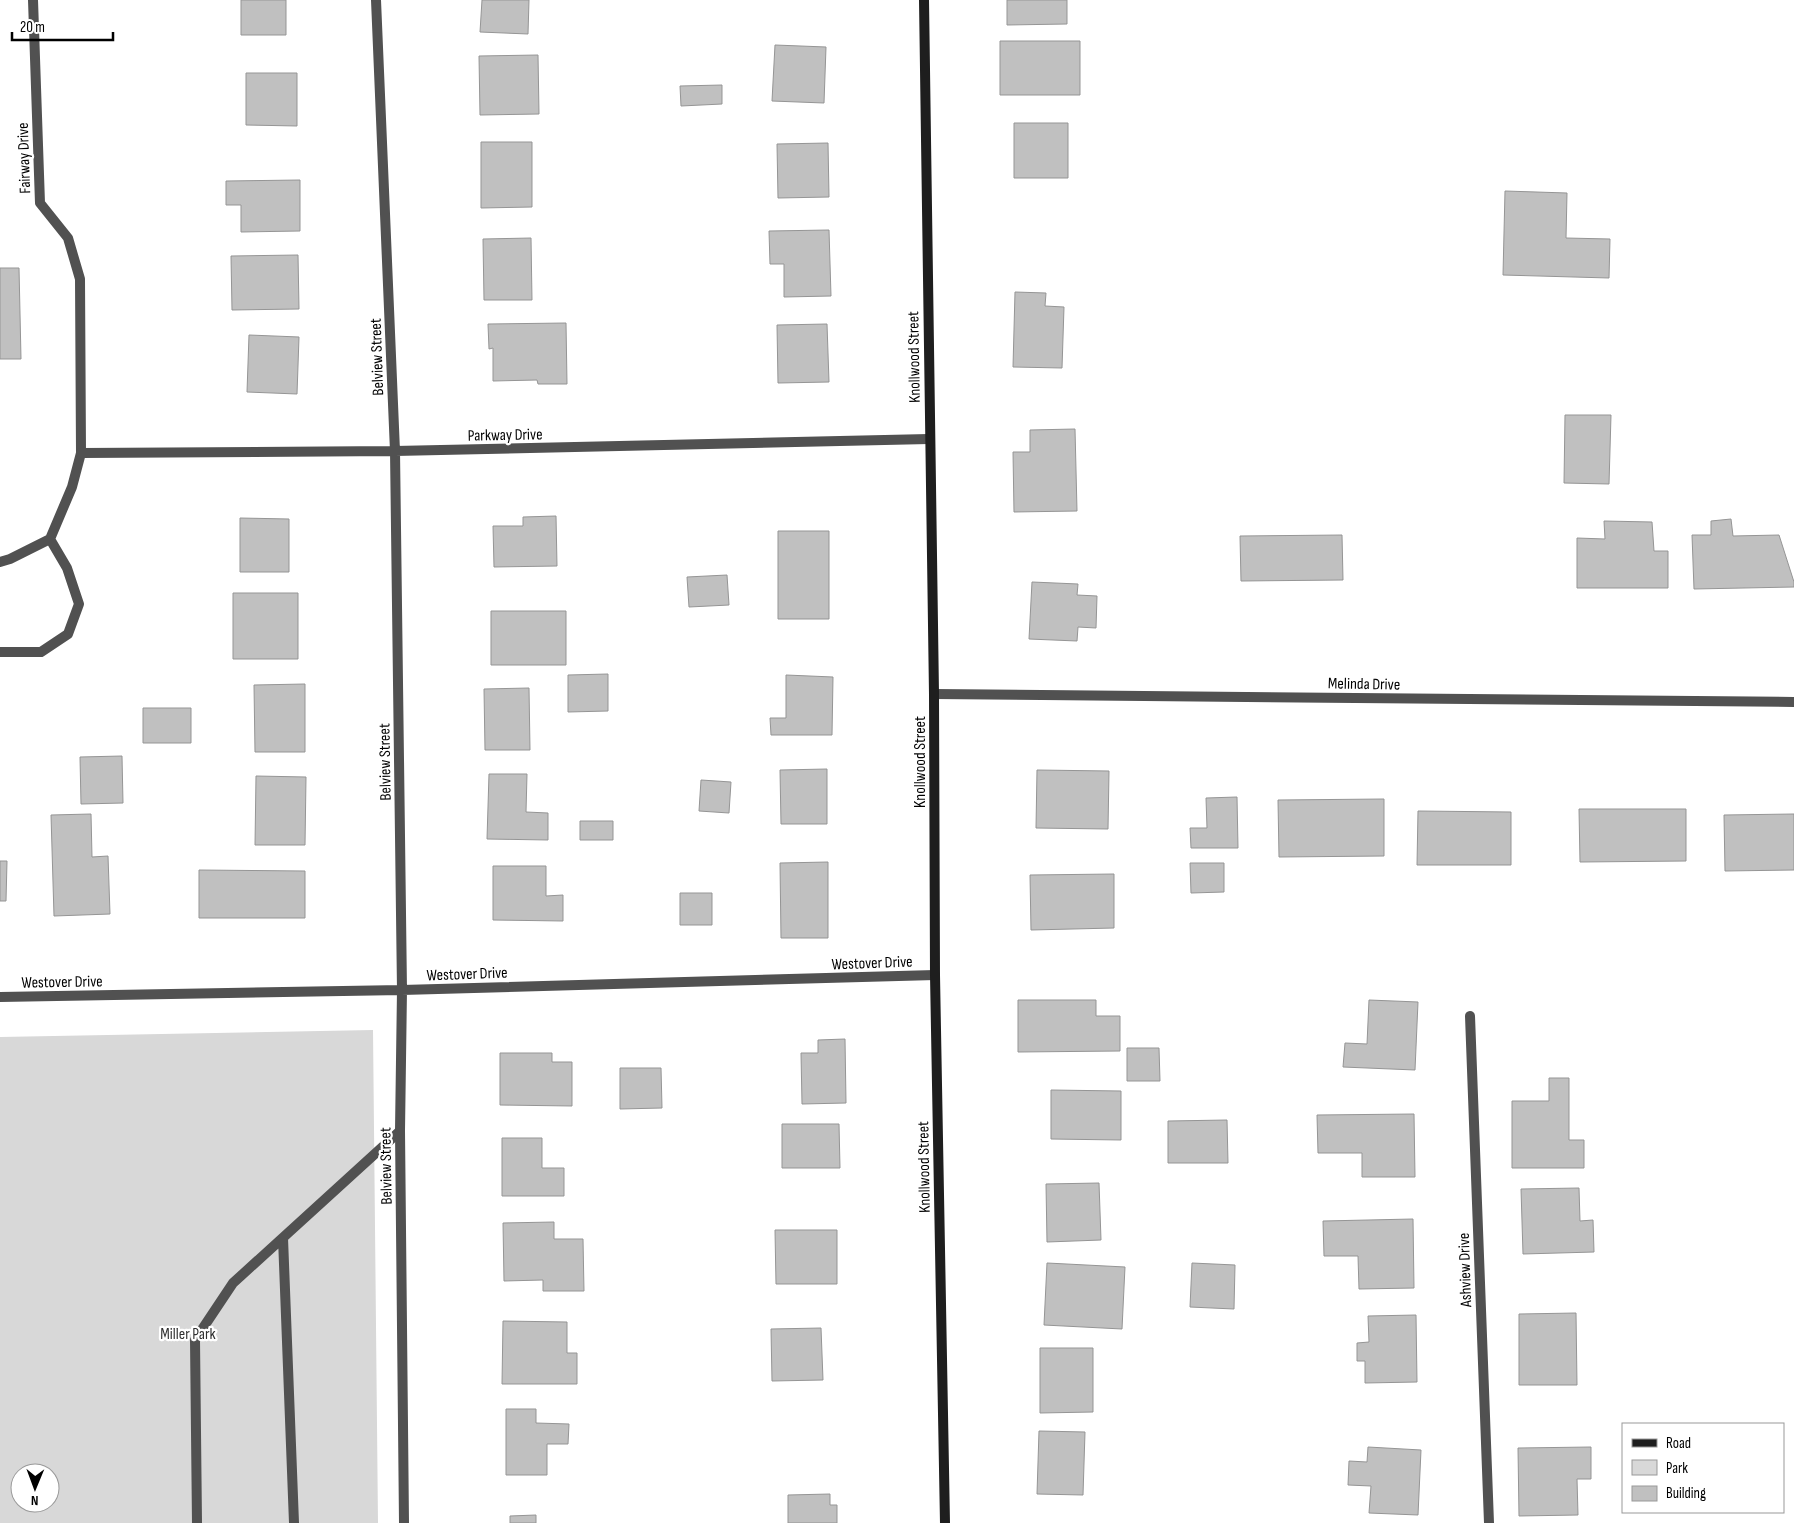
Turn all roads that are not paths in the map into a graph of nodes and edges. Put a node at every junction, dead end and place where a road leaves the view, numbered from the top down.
1 (33, 0) edge
2 (376, 0) edge
3 (924, 0) edge
4 (929, 439) junction
5 (395, 451) junction
6 (81, 453) junction
7 (50, 539) junction
8 (0, 562) edge
9 (0, 652) edge
10 (934, 694) junction
11 (1794, 702) edge
12 (935, 975) junction
13 (402, 990) junction
14 (0, 997) edge
15 (1470, 1016) dead end
16 (400, 1131) junction
17 (283, 1238) junction
18 (197, 1523) edge
19 (294, 1523) edge
20 (404, 1523) edge
21 (945, 1523) edge
22 (1489, 1523) edge

1 - 6 street, Fairway Drive
2 - 5 street, Belview Street
3 - 4 main road, Knollwood Street
4 - 5 street, Parkway Drive
4 - 10 main road, Knollwood Street
5 - 6 street, Parkway Drive
5 - 13 street, Belview Street
6 - 7 street, Fairway Drive
7 - 8 street
7 - 9 street
10 - 11 street, Melinda Drive
10 - 12 main road, Knollwood Street
12 - 13 street, Westover Drive
12 - 21 main road, Knollwood Street
13 - 14 street, Westover Drive
13 - 16 street, Belview Street
15 - 22 street, Ashview Drive
16 - 17 street
16 - 20 street, Belview Street
17 - 18 street
17 - 19 street

